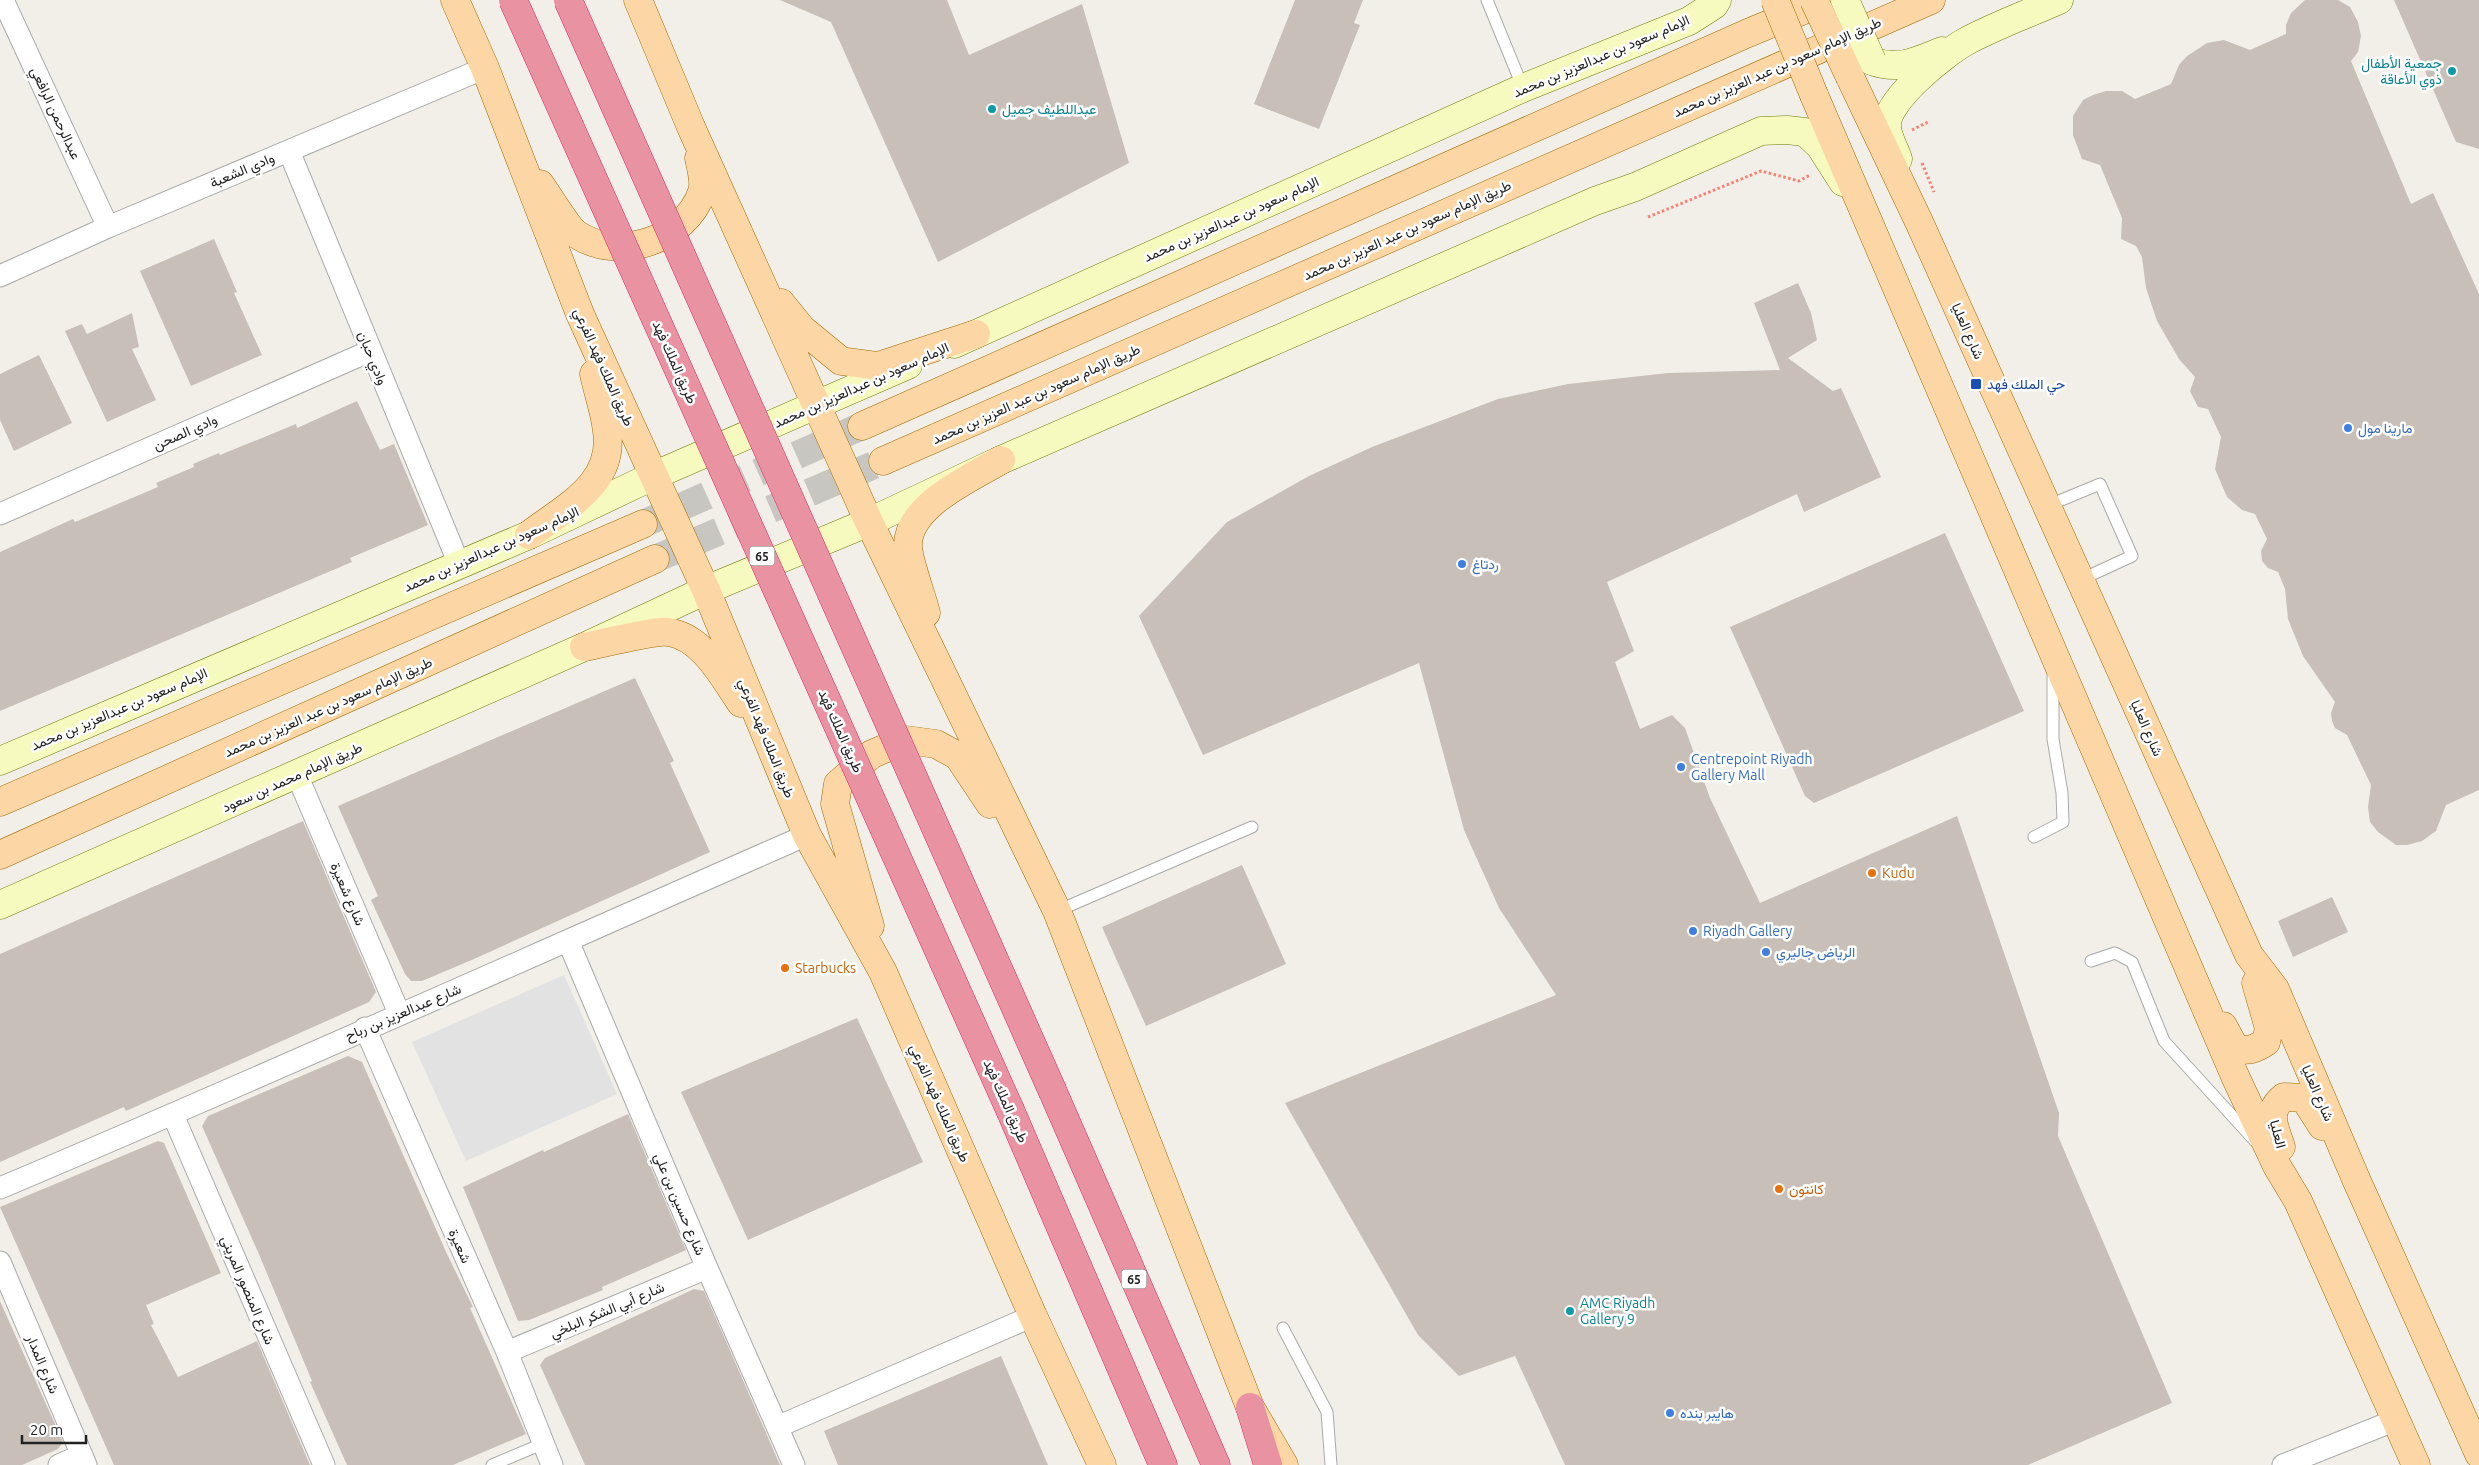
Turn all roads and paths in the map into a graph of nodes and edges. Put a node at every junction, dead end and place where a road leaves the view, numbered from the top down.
1 (3, 0) edge
2 (455, 0) edge
3 (513, 0) edge
4 (568, 0) edge
5 (638, 0) edge
6 (1487, 0) edge
7 (1717, 0) edge
8 (1774, 0) edge
9 (1814, 0) edge
10 (1828, 0) edge
11 (1845, 0) edge
12 (1931, 0) edge
13 (2059, 0) edge
14 (1964, 42) junction
15 (485, 68) junction
16 (1861, 69) junction
17 (1523, 88) junction
18 (1928, 122) dead end
19 (691, 128) junction
20 (1908, 131) dead end
21 (289, 150) junction
22 (516, 150) junction
23 (1799, 181) dead end
24 (1648, 218) dead end
25 (1920, 224) junction
26 (108, 227) junction
27 (1875, 234) junction
28 (756, 270) junction
29 (0, 276) edge
30 (580, 314) junction
31 (976, 334) junction
32 (370, 351) junction
33 (818, 406) junction
34 (862, 426) tunnel mouth
35 (1001, 460) junction
36 (882, 462) tunnel mouth
37 (653, 476) junction
38 (2047, 506) junction
39 (0, 514) edge
40 (868, 522) junction
41 (643, 524) tunnel mouth
42 (528, 535) junction
43 (655, 560) tunnel mouth
44 (459, 564) junction
45 (2080, 580) junction
46 (706, 590) junction
47 (584, 647) junction
48 (2054, 657) junction
49 (945, 680) junction
50 (770, 744) junction
51 (0, 761) edge
52 (297, 775) junction
53 (0, 802) edge
54 (1252, 826) dead end
55 (807, 835) junction
56 (2034, 837) dead end
57 (0, 855) edge
58 (1053, 902) junction
59 (0, 905) edge
60 (568, 941) junction
61 (2249, 955) junction
62 (2091, 961) dead end
63 (883, 972) junction
64 (2193, 975) junction
65 (399, 1013) junction
66 (365, 1028) junction
67 (172, 1115) junction
68 (2277, 1166) junction
69 (2356, 1179) junction
70 (0, 1188) edge
71 (2298, 1201) junction
72 (0, 1262) edge
73 (707, 1268) junction
74 (1034, 1316) junction
75 (1283, 1328) dead end
76 (507, 1352) junction
77 (1250, 1407) junction
78 (2396, 1420) junction
79 (777, 1427) junction
80 (542, 1444) junction
81 (2479, 1454) edge
82 (84, 1460) edge
83 (59, 1465) edge
84 (324, 1465) edge
85 (492, 1465) edge
86 (552, 1465) edge
87 (794, 1465) edge
88 (1102, 1465) edge
89 (1163, 1465) edge
90 (1216, 1465) edge
91 (1268, 1465) edge
92 (1284, 1465) edge
93 (1332, 1465) edge
94 (2283, 1465) edge
95 (2416, 1465) edge

1 - 26 street, عبدالرحمن الرافعي
2 - 15 main road, طريق الملك فهد الفرعي
3 - 89 highway, طريق الملك فهد / 65, bridge
4 - 90 highway, 65, bridge
5 - 19 main road
6 - 17 lane
7 - 17 street, الإمام سعود بن عبدالعزيز بن محمد
8 - 27 main road, bridge
9 - 16 main road, شارع العليا, bridge
10 - 34 main road
11 - 16 street, bridge
12 - 36 main road, طريق الإمام سعود بن عبد العزيز بن محمد
13 - 14 street
14 - 16 street
14 - 25 street
15 - 21 street, وادي الشعبة
15 - 22 main road, طريق الملك فهد الفرعي
16 - 25 main road, شارع العليا
17 - 31 street, الإمام سعود بن عبدالعزيز بن محمد
18 - 20 path
19 - 22 main road
19 - 28 main road
21 - 26 street, وادي الشعبة
21 - 32 street, وادي حبان
22 - 30 main road, طريق الملك فهد الفرعي
23 - 24 path
25 - 38 main road, شارع العليا
26 - 29 street, وادي الشعبة
27 - 35 street, طريق الإمام محمد بن سعود
27 - 48 main road
28 - 31 main road
28 - 33 main road
30 - 37 main road, طريق الملك فهد الفرعي
30 - 42 main road
31 - 33 street, الإمام سعود بن عبدالعزيز بن محمد
32 - 39 street, وادي الصحن
32 - 44 street, وادي حبان
33 - 37 street, الإمام سعود بن عبدالعزيز بن محمد
33 - 40 main road
35 - 40 street, طريق الإمام محمد بن سعود
35 - 49 main road
37 - 42 street, الإمام سعود بن عبدالعزيز بن محمد
37 - 46 main road, طريق الملك فهد الفرعي
38 - 45 main road, شارع العليا
38 - 45 lane
40 - 46 street, طريق الإمام محمد بن سعود
40 - 49 main road
41 - 53 main road
42 - 44 street, الإمام سعود بن عبدالعزيز بن محمد
43 - 57 main road, طريق الإمام سعود بن عبد العزيز بن محمد
44 - 51 street, الإمام سعود بن عبدالعزيز بن محمد
45 - 61 main road, شارع العليا
46 - 47 street, طريق الإمام محمد بن سعود
46 - 50 main road, طريق الملك فهد الفرعي
47 - 50 main road
47 - 52 street, طريق الإمام محمد بن سعود
48 - 56 lane
48 - 64 main road
49 - 58 main road
50 - 55 main road, طريق الملك فهد الفرعي
52 - 59 street, طريق الإمام محمد بن سعود
52 - 65 street, شارع شعيرة
54 - 58 lane
55 - 60 street, شارع عبدالعزيز بن رباح
55 - 63 main road, طريق الملك فهد الفرعي
58 - 63 main road
58 - 77 main road
60 - 65 street, شارع عبدالعزيز بن رباح
60 - 73 street, شارع حسين بن علي
61 - 64 main road
61 - 69 main road, شارع العليا
62 - 68 lane
63 - 74 main road, طريق الملك فهد الفرعي
64 - 68 main road
65 - 66 street, شارع عبدالعزيز بن رباح
66 - 67 street, شارع عبدالعزيز بن رباح
66 - 76 street, شعيرة
67 - 70 street, شارع عبدالعزيز بن رباح
67 - 84 street, شارع المنصور المريني
68 - 71 main road
69 - 71 main road, العليا
69 - 81 main road, شارع العليا
71 - 78 main road
72 - 82 street, شارع المدار
73 - 76 street, شارع أبي الشكر البلخي
73 - 79 street, شارع حسين بن علي
74 - 79 street
74 - 88 main road, طريق الملك فهد الفرعي
75 - 93 lane
76 - 80 street, شعيرة
77 - 91 highway
77 - 92 main road
78 - 94 street
78 - 95 main road
79 - 87 street, شارع حسين بن علي
80 - 85 lane
80 - 86 street, شعيرة
82 - 83 street

